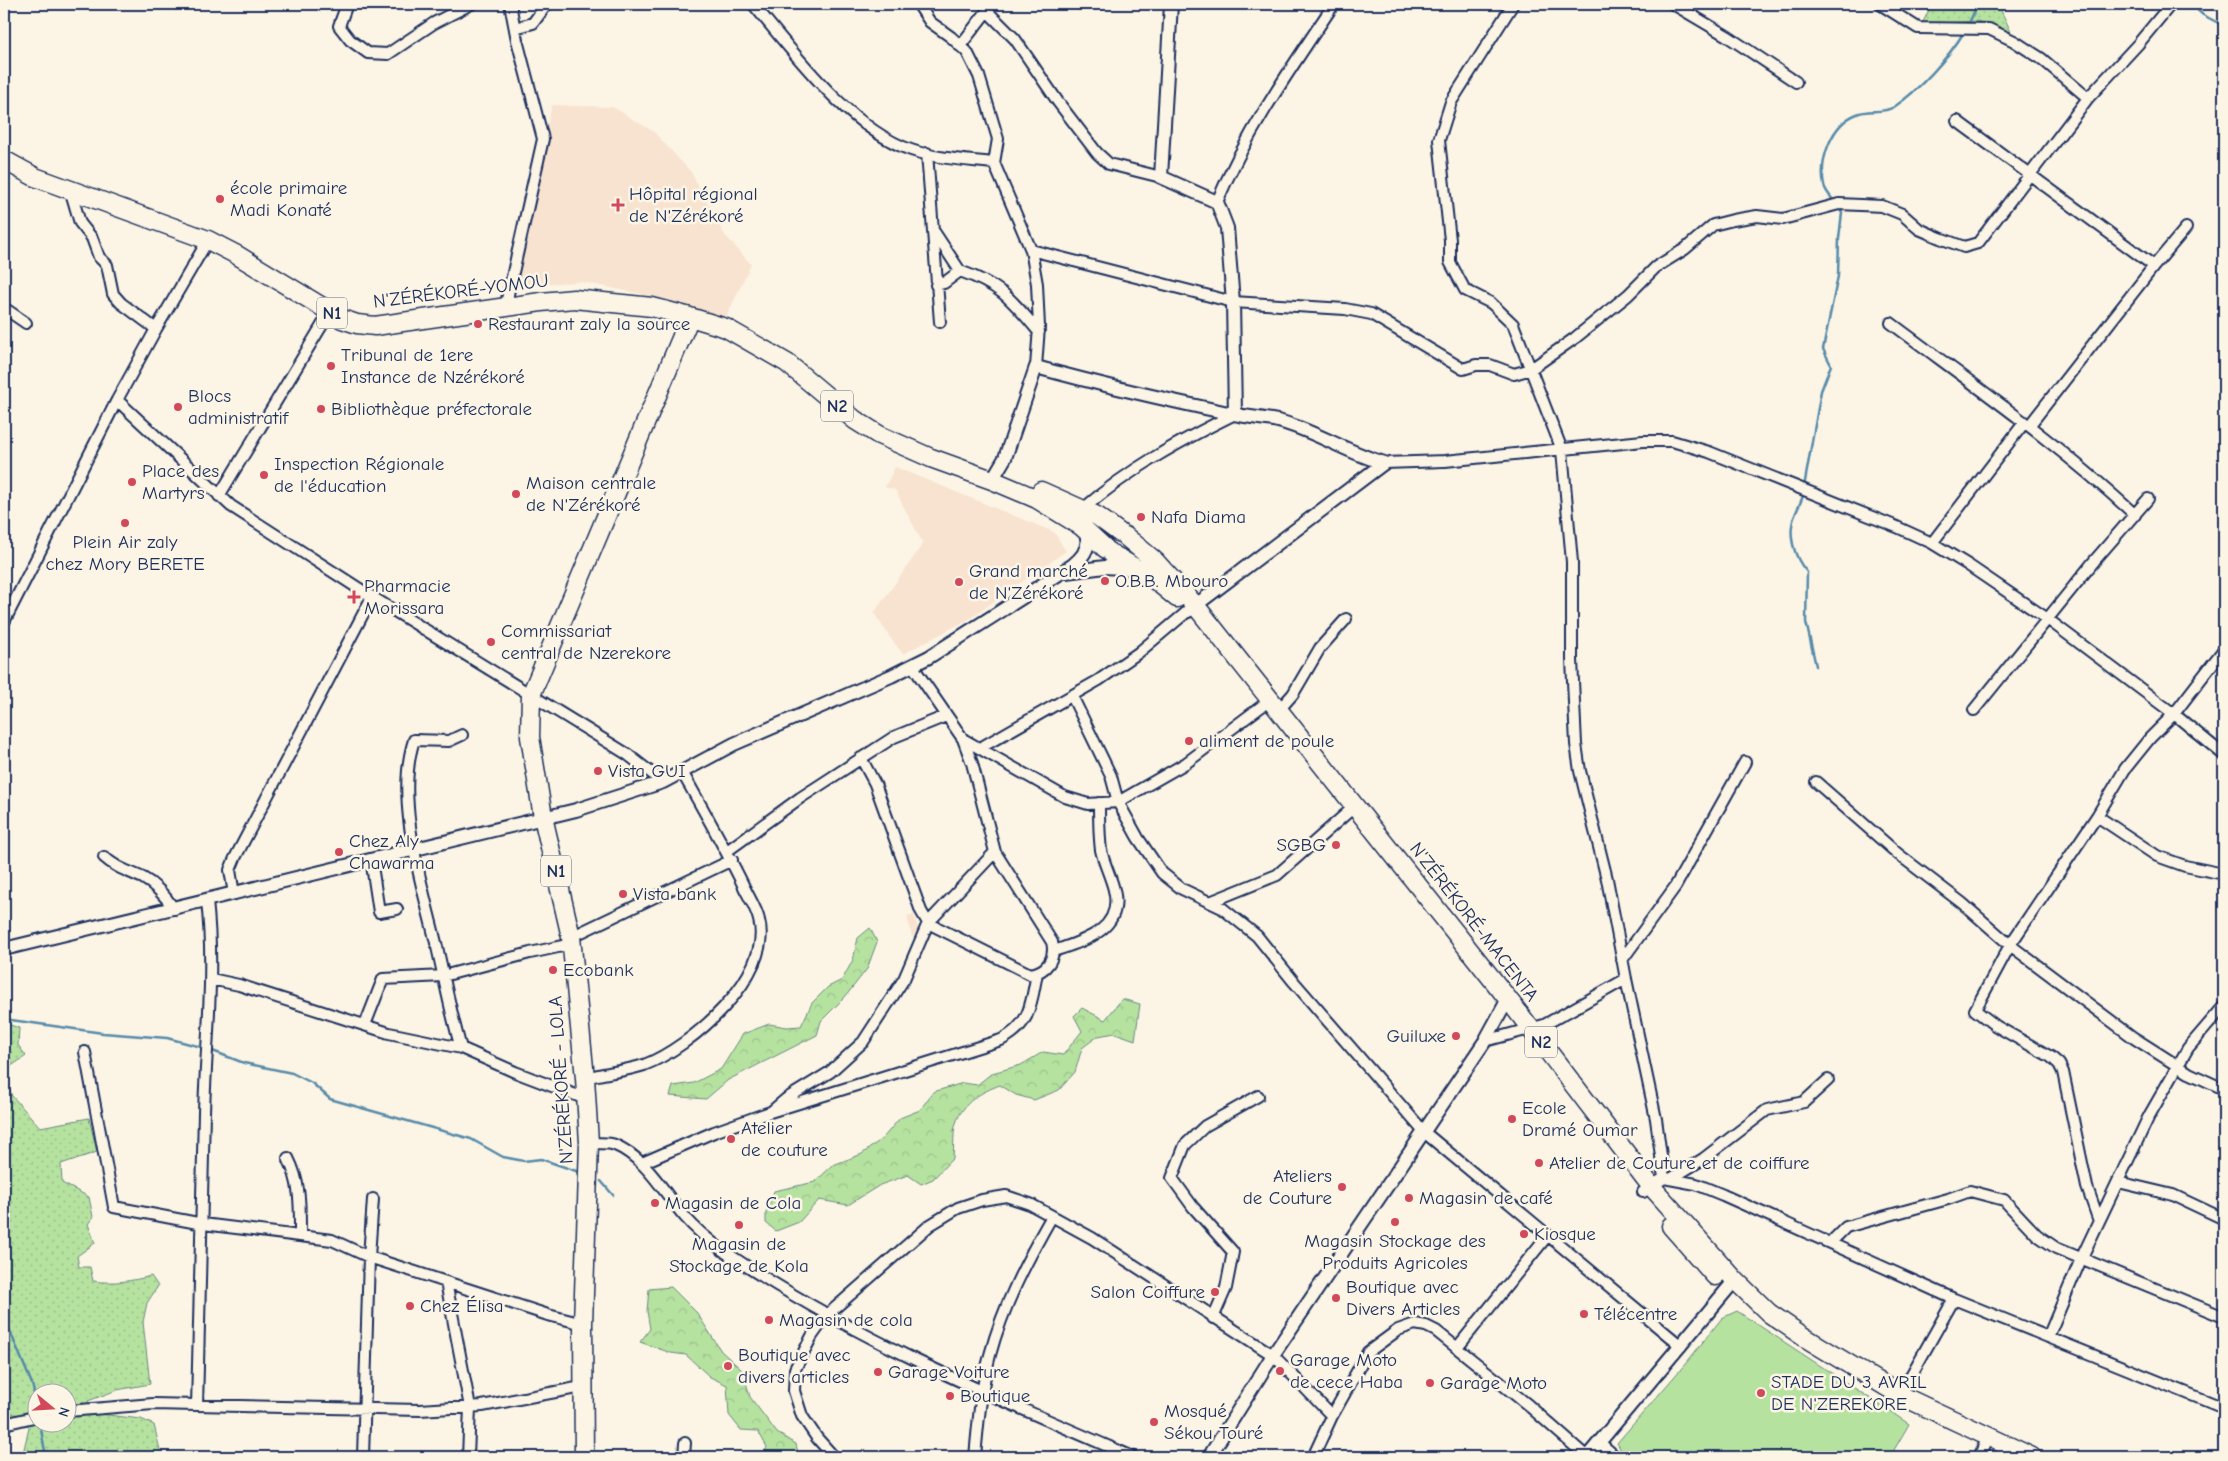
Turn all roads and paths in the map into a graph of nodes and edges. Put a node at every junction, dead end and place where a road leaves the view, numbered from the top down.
1 (347, 4) edge
2 (471, 4) edge
3 (510, 4) edge
4 (547, 4) edge
5 (753, 4) edge
6 (918, 4) edge
7 (1171, 4) edge
8 (1334, 4) edge
9 (1513, 4) edge
10 (1673, 4) edge
11 (1880, 4) edge
12 (2171, 4) edge
13 (515, 28) junction
14 (960, 46) junction
15 (1796, 82) dead end
16 (2088, 98) junction
17 (1957, 121) dead end
18 (927, 153) junction
19 (4, 160) edge
20 (994, 163) junction
21 (2031, 174) junction
22 (1160, 177) junction
23 (70, 189) junction
24 (1218, 202) junction
25 (2186, 228) dead end
26 (932, 229) junction
27 (208, 240) junction
28 (1031, 250) junction
29 (2154, 266) junction
30 (960, 271) junction
31 (936, 285) junction
32 (1233, 302) junction
33 (4, 308) edge
34 (505, 308) junction
35 (330, 312) junction
36 (690, 317) junction
37 (940, 322) dead end
38 (26, 323) dead end
39 (1891, 323) dead end
40 (156, 329) junction
41 (1039, 332) junction
42 (1036, 367) junction
43 (1531, 369) junction
44 (118, 400) junction
45 (1235, 414) junction
46 (2027, 425) junction
47 (1562, 450) junction
48 (1384, 463) junction
49 (992, 480) junction
50 (219, 496) junction
51 (2148, 499) dead end
52 (2135, 514) junction
53 (1082, 518) junction
54 (1123, 534) junction
55 (1932, 543) junction
56 (1109, 551) junction
57 (1140, 571) junction
58 (1062, 573) junction
59 (372, 597) junction
60 (1192, 608) junction
61 (2046, 618) junction
62 (1346, 619) dead end
63 (4, 622) edge
64 (2224, 649) edge
65 (912, 665) junction
66 (531, 694) junction
67 (1072, 696) junction
68 (1270, 706) junction
69 (1974, 710) dead end
70 (2174, 714) junction
71 (946, 716) junction
72 (462, 735) dead end
73 (962, 738) junction
74 (980, 748) junction
75 (2224, 754) edge
76 (862, 758) junction
77 (1745, 762) dead end
78 (682, 772) junction
79 (663, 782) junction
80 (1816, 782) dead end
81 (1118, 802) junction
82 (1099, 803) junction
83 (1351, 810) junction
84 (2097, 816) junction
85 (543, 817) junction
86 (415, 848) junction
87 (995, 852) junction
88 (729, 856) junction
89 (104, 857) dead end
90 (371, 859) junction
91 (2224, 874) edge
92 (234, 894) junction
93 (207, 901) junction
94 (1210, 902) junction
95 (174, 909) junction
96 (397, 909) dead end
97 (928, 923) junction
98 (571, 941) junction
99 (2010, 945) junction
100 (4, 950) edge
101 (1054, 951) junction
102 (1622, 960) junction
103 (1037, 973) junction
104 (443, 976) junction
105 (211, 979) junction
106 (1626, 979) junction
107 (1505, 1003) junction
108 (2224, 1006) edge
109 (366, 1025) junction
110 (1526, 1030) junction
111 (1484, 1041) junction
112 (461, 1048) junction
113 (85, 1052) dead end
114 (2178, 1066) junction
115 (585, 1078) junction
116 (1828, 1080) dead end
117 (2224, 1089) edge
118 (1258, 1096) dead end
119 (586, 1099) junction
120 (770, 1112) junction
121 (1424, 1132) junction
122 (589, 1143) junction
123 (288, 1158) dead end
124 (642, 1162) junction
125 (2118, 1182) junction
126 (1658, 1183) junction
127 (373, 1199) dead end
128 (1052, 1216) junction
129 (2224, 1219) edge
130 (2099, 1221) junction
131 (203, 1224) junction
132 (300, 1236) junction
133 (1547, 1236) junction
134 (1831, 1242) junction
135 (369, 1257) junction
136 (2081, 1259) junction
137 (446, 1282) junction
138 (1731, 1285) junction
139 (1954, 1299) junction
140 (827, 1315) junction
141 (2224, 1317) edge
142 (1213, 1318) junction
143 (583, 1324) junction
144 (2048, 1337) junction
145 (1681, 1346) junction
146 (1457, 1348) junction
147 (1273, 1355) junction
148 (582, 1387) junction
149 (983, 1392) junction
150 (1898, 1400) junction
151 (197, 1406) junction
152 (470, 1407) junction
153 (365, 1408) junction
154 (2224, 1408) edge
155 (78, 1410) edge
156 (1332, 1416) junction
157 (28, 1418) edge
158 (4, 1424) edge
159 (1600, 1442) junction
160 (685, 1443) dead end
161 (1984, 1447) edge
162 (363, 1457) edge
163 (468, 1457) edge
164 (584, 1457) edge
165 (684, 1457) edge
166 (834, 1457) edge
167 (974, 1457) edge
168 (1133, 1457) edge
169 (1210, 1457) edge
170 (1313, 1457) edge
171 (1587, 1457) edge
172 (1616, 1457) edge
173 (2008, 1457) edge
174 (2032, 1457) edge

1 - 2 street
3 - 13 street
4 - 13 street
5 - 18 street
6 - 14 street
7 - 22 street
8 - 24 street
9 - 43 street
10 - 15 street
11 - 16 street
12 - 16 street
13 - 34 street
14 - 20 street
14 - 22 street
16 - 21 street
17 - 21 street
18 - 20 street
18 - 26 street
19 - 23 highway, N'ZÉRÉKORÉ-YOMOU / N1
20 - 28 street
21 - 29 street
21 - 43 street
22 - 24 street
23 - 27 highway, N'ZÉRÉKORÉ-YOMOU / N1
23 - 40 street
24 - 32 street
25 - 29 street
26 - 30 street
26 - 31 street
27 - 35 highway, N'ZÉRÉKORÉ-YOMOU / N1
27 - 40 street
28 - 32 street
28 - 41 street
29 - 46 street
30 - 31 street
30 - 41 street
31 - 37 street
32 - 43 street
32 - 45 street
33 - 38 street
34 - 35 highway, N'ZÉRÉKORÉ-YOMOU / N1
34 - 36 highway, N'ZÉRÉKORÉ-YOMOU / N1
35 - 50 street
36 - 49 highway, N2
36 - 66 highway, N'ZÉRÉKORÉ - LOLA / N1
39 - 46 street
40 - 44 street
41 - 42 street
42 - 45 street
42 - 49 street
43 - 47 street
44 - 50 street
44 - 63 street
45 - 48 street
45 - 53 street
46 - 52 street
46 - 55 street
47 - 48 street
47 - 55 street
47 - 102 street
48 - 60 street
49 - 53 highway, N2
50 - 59 street
51 - 52 street
52 - 61 street
53 - 54 highway, N2
53 - 56 highway, N2
53 - 58 street
54 - 56 highway
54 - 60 highway, N2
55 - 61 street
56 - 57 highway, N2
57 - 58 street
57 - 60 highway, N2
58 - 65 street
59 - 66 street
59 - 92 street
60 - 67 street
60 - 68 highway, N2
61 - 69 street
61 - 70 street
62 - 68 street
64 - 70 street
65 - 71 street
65 - 78 street
66 - 79 street
66 - 85 highway, N'ZÉRÉKORÉ - LOLA / N1
67 - 74 street
67 - 81 street
68 - 81 street
68 - 83 highway, N2
70 - 75 street
70 - 84 street
71 - 73 street
71 - 76 street
72 - 86 street
73 - 74 street
73 - 87 street
74 - 82 street
76 - 88 street
76 - 97 street
77 - 102 street
78 - 79 street
78 - 88 street
79 - 85 street
80 - 99 street
81 - 82 street
81 - 94 street
82 - 101 street
83 - 94 street
83 - 107 highway, N2
84 - 91 street
84 - 99 street
85 - 86 street
85 - 98 highway, N'ZÉRÉKORÉ - LOLA / N1
86 - 90 street
86 - 104 street
87 - 97 street
87 - 101 street
88 - 98 street
88 - 115 street
89 - 95 street
90 - 92 street
90 - 96 street
92 - 93 street
93 - 95 street
93 - 105 street
94 - 121 street
95 - 100 street
97 - 103 street
97 - 120 street
98 - 104 street
98 - 115 highway, N'ZÉRÉKORÉ - LOLA / N1
99 - 114 street
99 - 130 street
101 - 103 street
102 - 106 street
103 - 120 street
104 - 109 street
104 - 112 street
105 - 109 street
105 - 131 street
106 - 110 street
106 - 126 street
107 - 110 highway, N2
107 - 111 street
108 - 114 street
109 - 112 street
110 - 111 street
110 - 126 highway, N2
111 - 121 street
112 - 119 street
113 - 131 street
114 - 117 street
114 - 125 street
115 - 119 highway, N'ZÉRÉKORÉ - LOLA / N1
116 - 126 street
118 - 142 street
119 - 122 highway, N'ZÉRÉKORÉ - LOLA / N1
120 - 124 street
121 - 133 street
121 - 147 street
122 - 124 street
122 - 143 highway, N'ZÉRÉKORÉ - LOLA / N1
123 - 132 street
124 - 140 street
125 - 129 street
125 - 130 street
126 - 134 street
126 - 138 highway, N2
127 - 135 street
128 - 140 street
128 - 142 street
128 - 149 street
130 - 136 street
131 - 132 street
131 - 151 street
132 - 135 street
133 - 145 street
133 - 146 street
134 - 136 street
134 - 139 street
135 - 137 street
135 - 153 street
136 - 141 street
136 - 144 street
137 - 143 street
137 - 152 street
138 - 145 street
138 - 150 highway, N2
139 - 144 street
139 - 150 street
140 - 149 street
140 - 166 street
142 - 147 street
143 - 148 highway, N'ZÉRÉKORÉ - LOLA / N1
144 - 154 street
145 - 159 street
146 - 156 street
146 - 171 street
147 - 156 street
147 - 169 street
148 - 152 street
148 - 164 highway, N'ZÉRÉKORÉ - LOLA / N1
149 - 167 street
149 - 168 street
150 - 161 highway, N2
151 - 153 street
151 - 155 street
152 - 153 street
152 - 163 street
153 - 162 street
156 - 170 street
157 - 158 street
159 - 171 street
159 - 172 street
160 - 165 street
161 - 173 highway, N2
161 - 174 highway, N2

